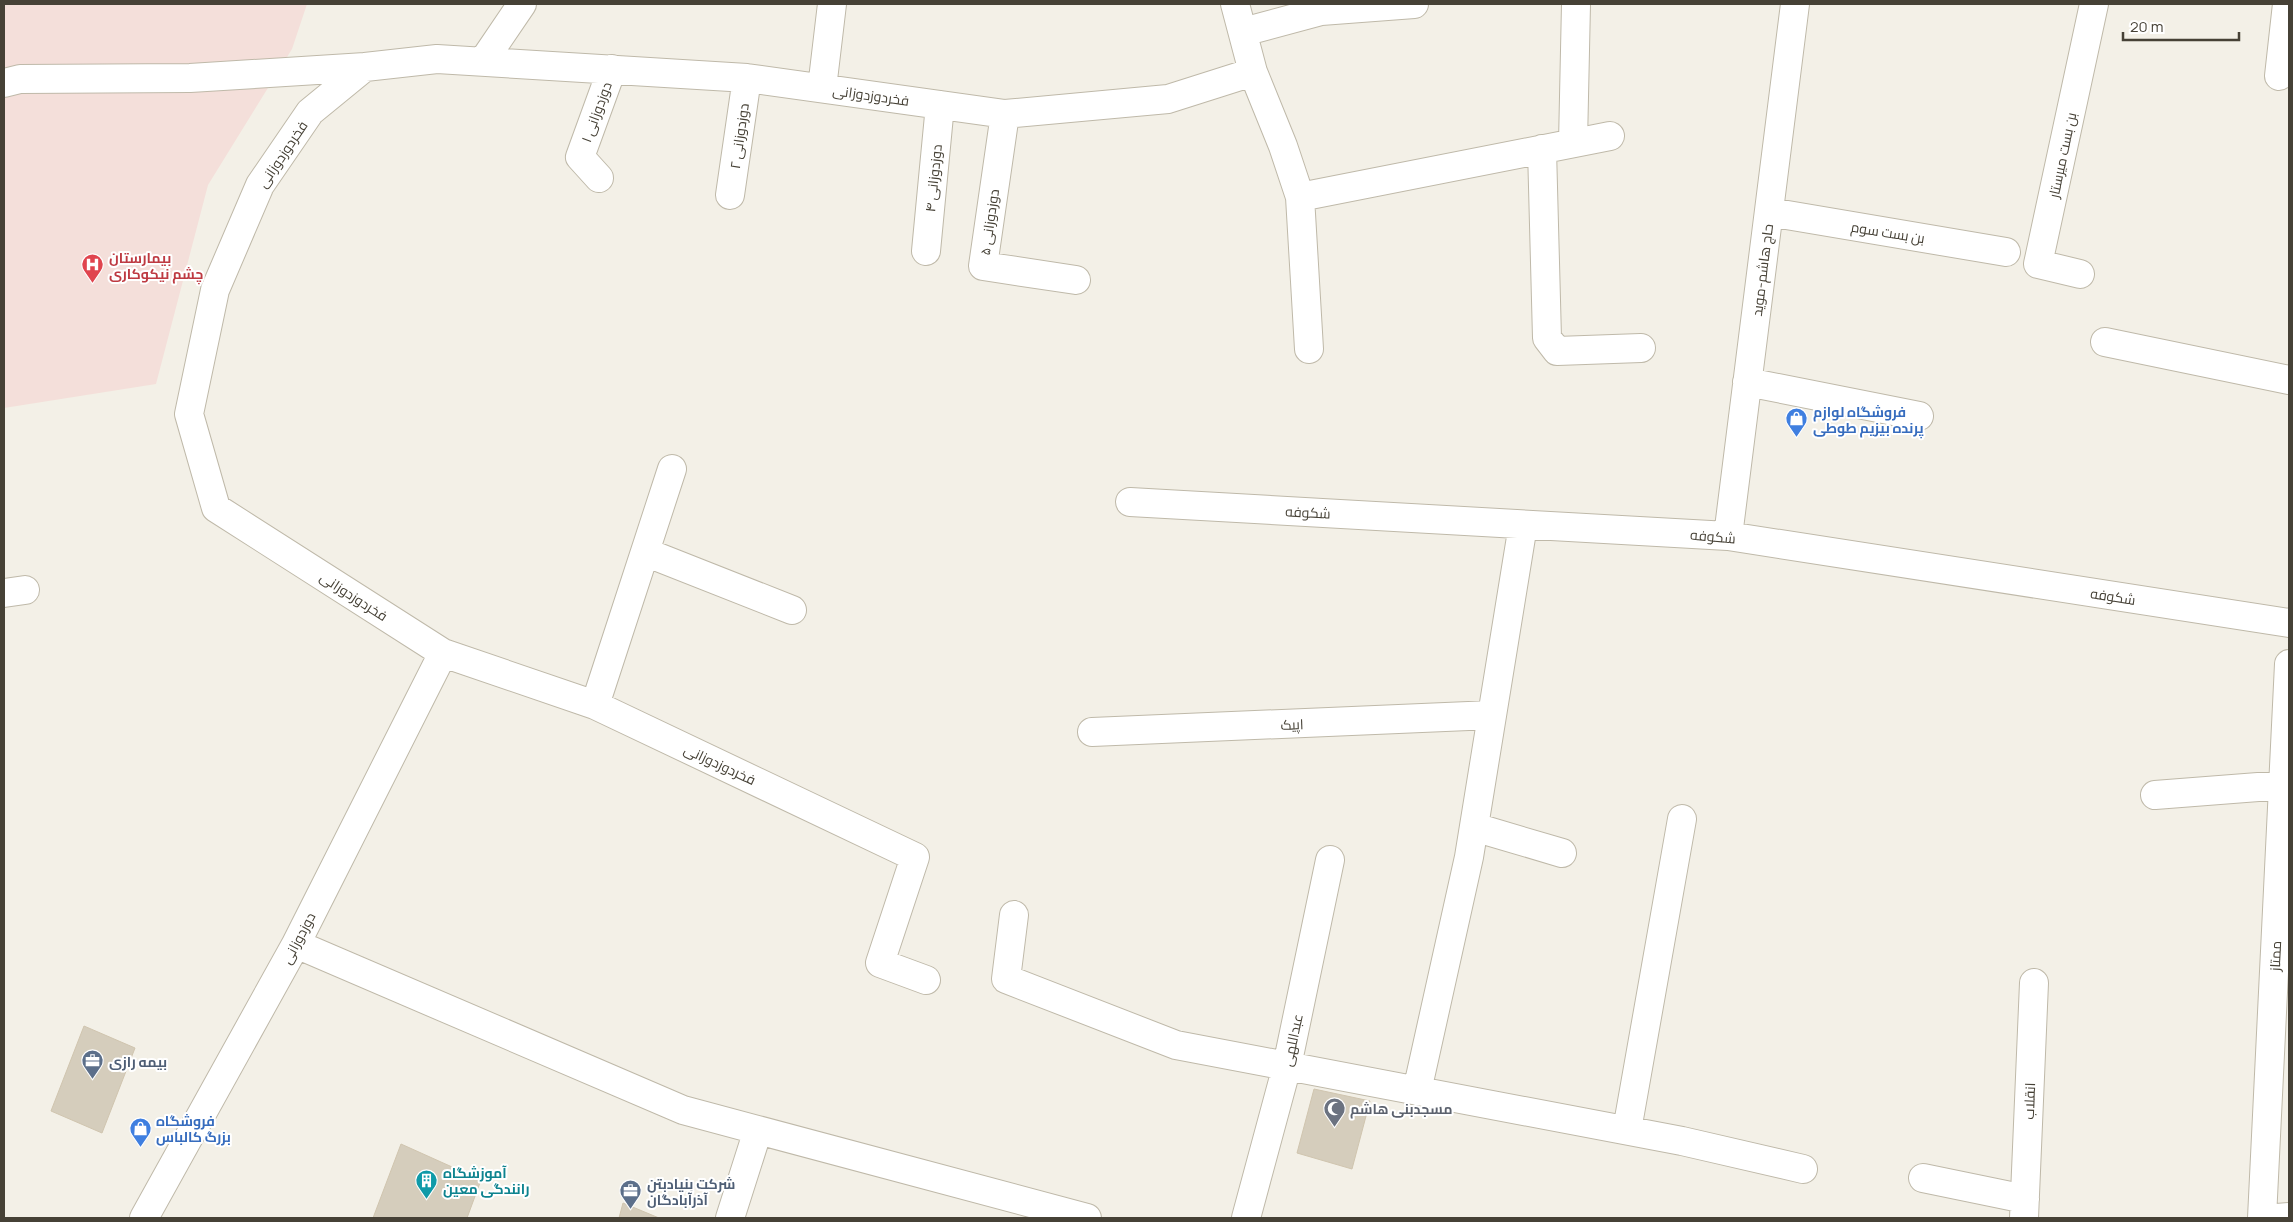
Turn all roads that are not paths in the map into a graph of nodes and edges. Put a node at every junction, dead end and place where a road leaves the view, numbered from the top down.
1 (522, 4) edge
2 (832, 4) edge
3 (1236, 4) edge
4 (1414, 4) edge
5 (1576, 4) edge
6 (1795, 4) edge
7 (2094, 4) edge
8 (2287, 4) edge
9 (1243, 32) junction
10 (484, 60) junction
11 (365, 67) junction
12 (612, 69) junction
13 (1253, 72) junction
14 (2279, 76) dead end
15 (747, 78) junction
16 (4, 83) edge
17 (822, 88) junction
18 (940, 105) junction
19 (1005, 114) junction
20 (1610, 136) dead end
21 (1573, 143) junction
22 (1542, 149) junction
23 (599, 178) dead end
24 (730, 195) dead end
25 (1300, 197) junction
26 (1769, 212) junction
27 (926, 252) dead end
28 (2006, 252) dead end
29 (2080, 274) dead end
30 (1076, 280) dead end
31 (2105, 342) dead end
32 (1641, 348) dead end
33 (1310, 350) dead end
34 (2289, 380) edge
35 (1748, 382) junction
36 (1919, 416) dead end
37 (672, 469) dead end
38 (1130, 502) dead end
39 (1523, 525) junction
40 (1728, 536) junction
41 (645, 552) junction
42 (792, 610) dead end
43 (2289, 623) edge
44 (443, 653) junction
45 (2289, 664) edge
46 (595, 704) junction
47 (1492, 715) junction
48 (1092, 732) dead end
49 (2284, 785) junction
50 (2155, 795) dead end
51 (1682, 819) dead end
52 (1474, 827) junction
53 (1562, 853) dead end
54 (1330, 860) dead end
55 (1014, 915) dead end
56 (296, 944) junction
57 (926, 980) dead end
58 (2034, 984) dead end
59 (1287, 1066) junction
60 (1417, 1091) junction
61 (758, 1130) junction
62 (1627, 1130) junction
63 (1803, 1169) dead end
64 (1923, 1178) dead end
65 (2025, 1208) edge
66 (2289, 1217) edge
67 (144, 1218) edge
68 (730, 1218) edge
69 (1087, 1218) edge
70 (1246, 1218) edge
71 (2262, 1218) edge
72 (2277, 1218) edge

1 - 10 street
2 - 17 street
3 - 9 street
4 - 9 street
5 - 21 street
6 - 26 street, حاج هاشم-موید
7 - 29 street, بن بست میرستار
8 - 14 street
9 - 13 street
10 - 11 street, فخردوزدوزانی
10 - 12 street, فخردوزدوزانی
11 - 16 street
11 - 44 street, فخردوزدوزانی
12 - 15 street, فخردوزدوزانی
12 - 23 street, دوزدوزانی ۱
13 - 19 street, فخردوزدوزانی
13 - 25 street
15 - 17 street, فخردوزدوزانی
15 - 24 street, دوزدوزانی ۲
17 - 18 street, فخردوزدوزانی
18 - 19 street, فخردوزدوزانی
18 - 27 street, دوزدوزانی ۴
19 - 30 street, دوزدوزانی ۵
20 - 21 street
21 - 22 street
22 - 25 street
22 - 32 street
25 - 33 street
26 - 28 street, بن بست سوم
26 - 35 street, حاج هاشم-موید
31 - 34 street
35 - 36 street
35 - 40 street, حاج هاشم-موید
37 - 41 street
38 - 39 street, شکوفه
39 - 40 street, شکوفه
39 - 47 street
40 - 43 street, شکوفه
41 - 42 street
41 - 46 street
44 - 46 street, فخردوزدوزانی
44 - 56 street, دوزدوزانی
45 - 49 street, ممتاز
46 - 57 street, فخردوزدوزانی
47 - 48 street, اپیک
47 - 52 street
49 - 50 street
49 - 71 street, ممتاز
51 - 62 street
52 - 53 street
52 - 60 street
54 - 59 street, عبداللهی
55 - 59 street
56 - 61 street
56 - 67 street, دوزدوزانی
58 - 65 street, انقلاب
59 - 60 street
59 - 70 street, عبداللهی
60 - 62 street
61 - 68 street
61 - 69 street
62 - 63 street
64 - 65 street
66 - 72 street

